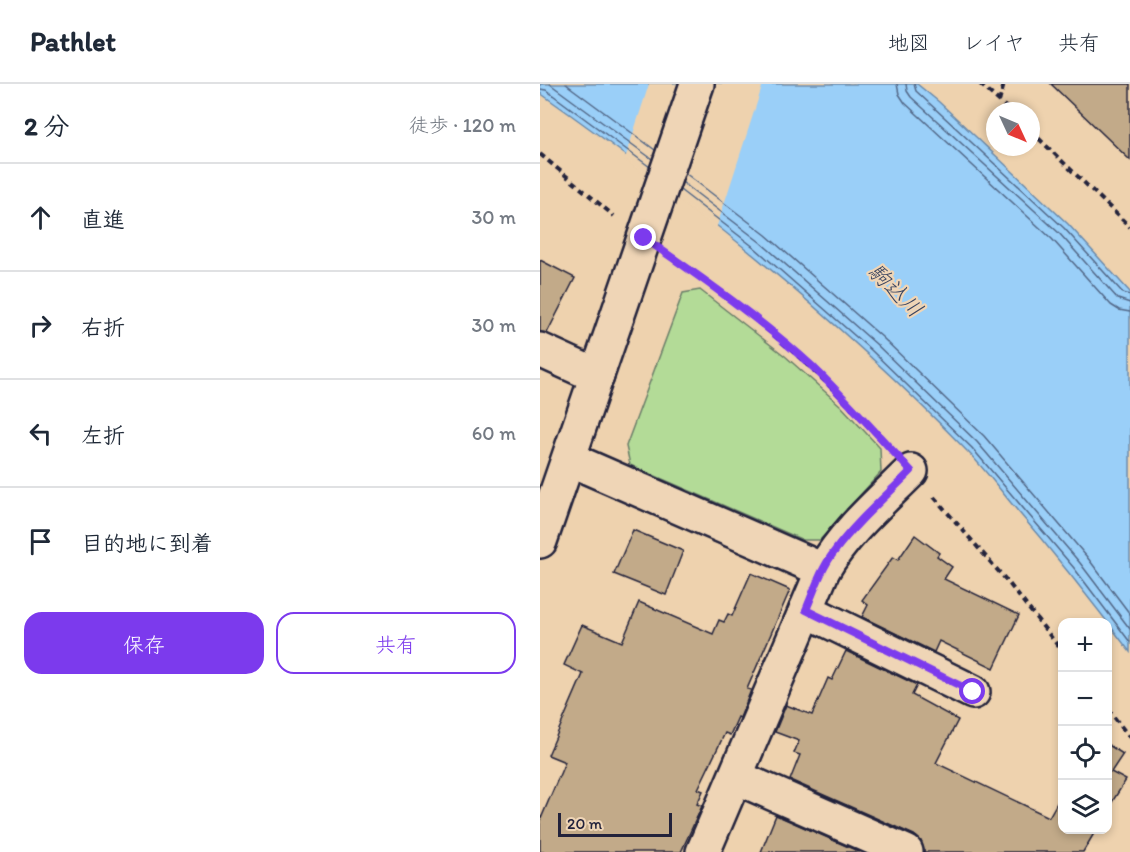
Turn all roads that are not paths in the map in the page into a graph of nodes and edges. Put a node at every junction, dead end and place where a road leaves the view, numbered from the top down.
1 (697, 84) edge
2 (540, 350) edge
3 (597, 376) junction
4 (569, 459) junction
5 (911, 471) road end
6 (540, 541) edge
7 (823, 570) junction
8 (806, 610) junction
9 (973, 692) dead end
10 (736, 777) junction
11 (703, 852) edge
12 (906, 852) edge

1 - 3 street
2 - 3 street
3 - 4 street
4 - 6 street
4 - 7 street
5 - 7 street
7 - 8 street
8 - 9 street
8 - 10 street
10 - 11 street
10 - 12 street

